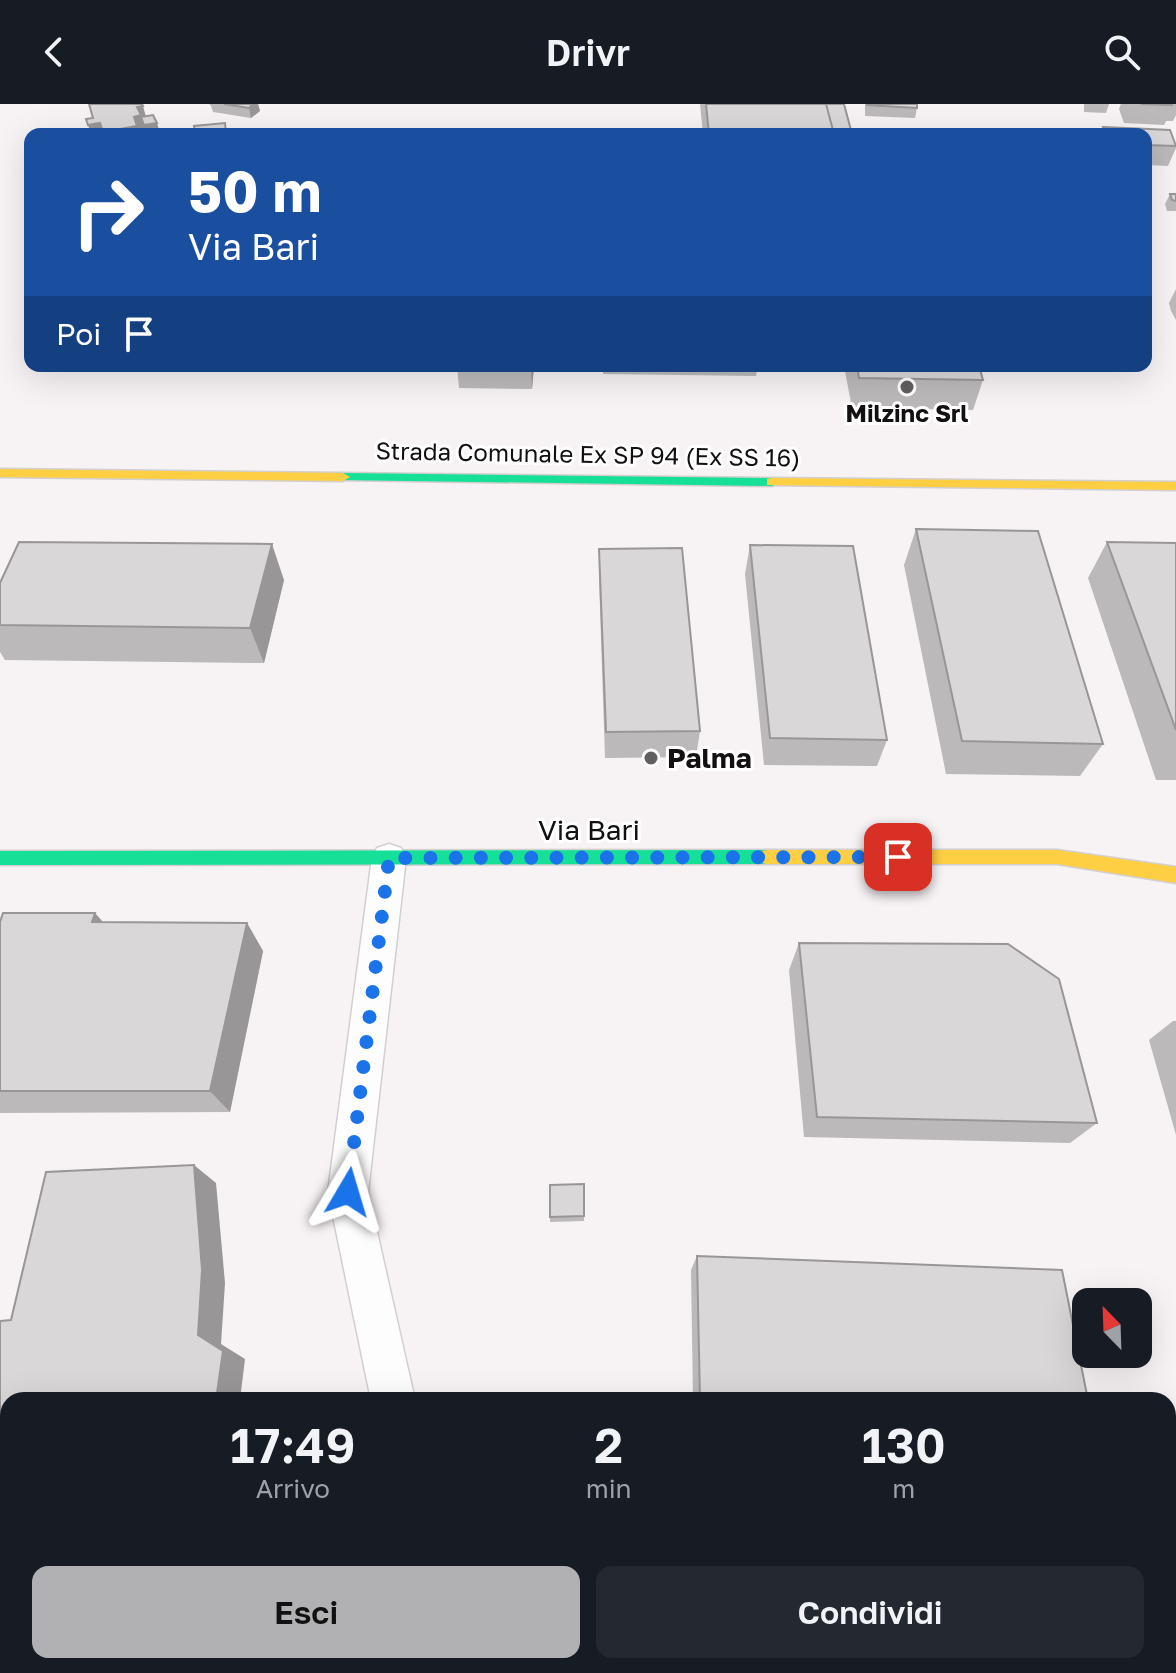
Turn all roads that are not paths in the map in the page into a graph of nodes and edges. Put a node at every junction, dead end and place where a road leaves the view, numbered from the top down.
1 (0, 473) edge
2 (1176, 486) edge
3 (0, 858) edge
4 (389, 858) junction
5 (1176, 875) edge
6 (391, 1392) edge

1 - 2 main road, Strada Comunale Ex SP 94 (Ex SS 16)
3 - 4 main road, Via Bari
4 - 5 main road, Via Bari
4 - 6 street

